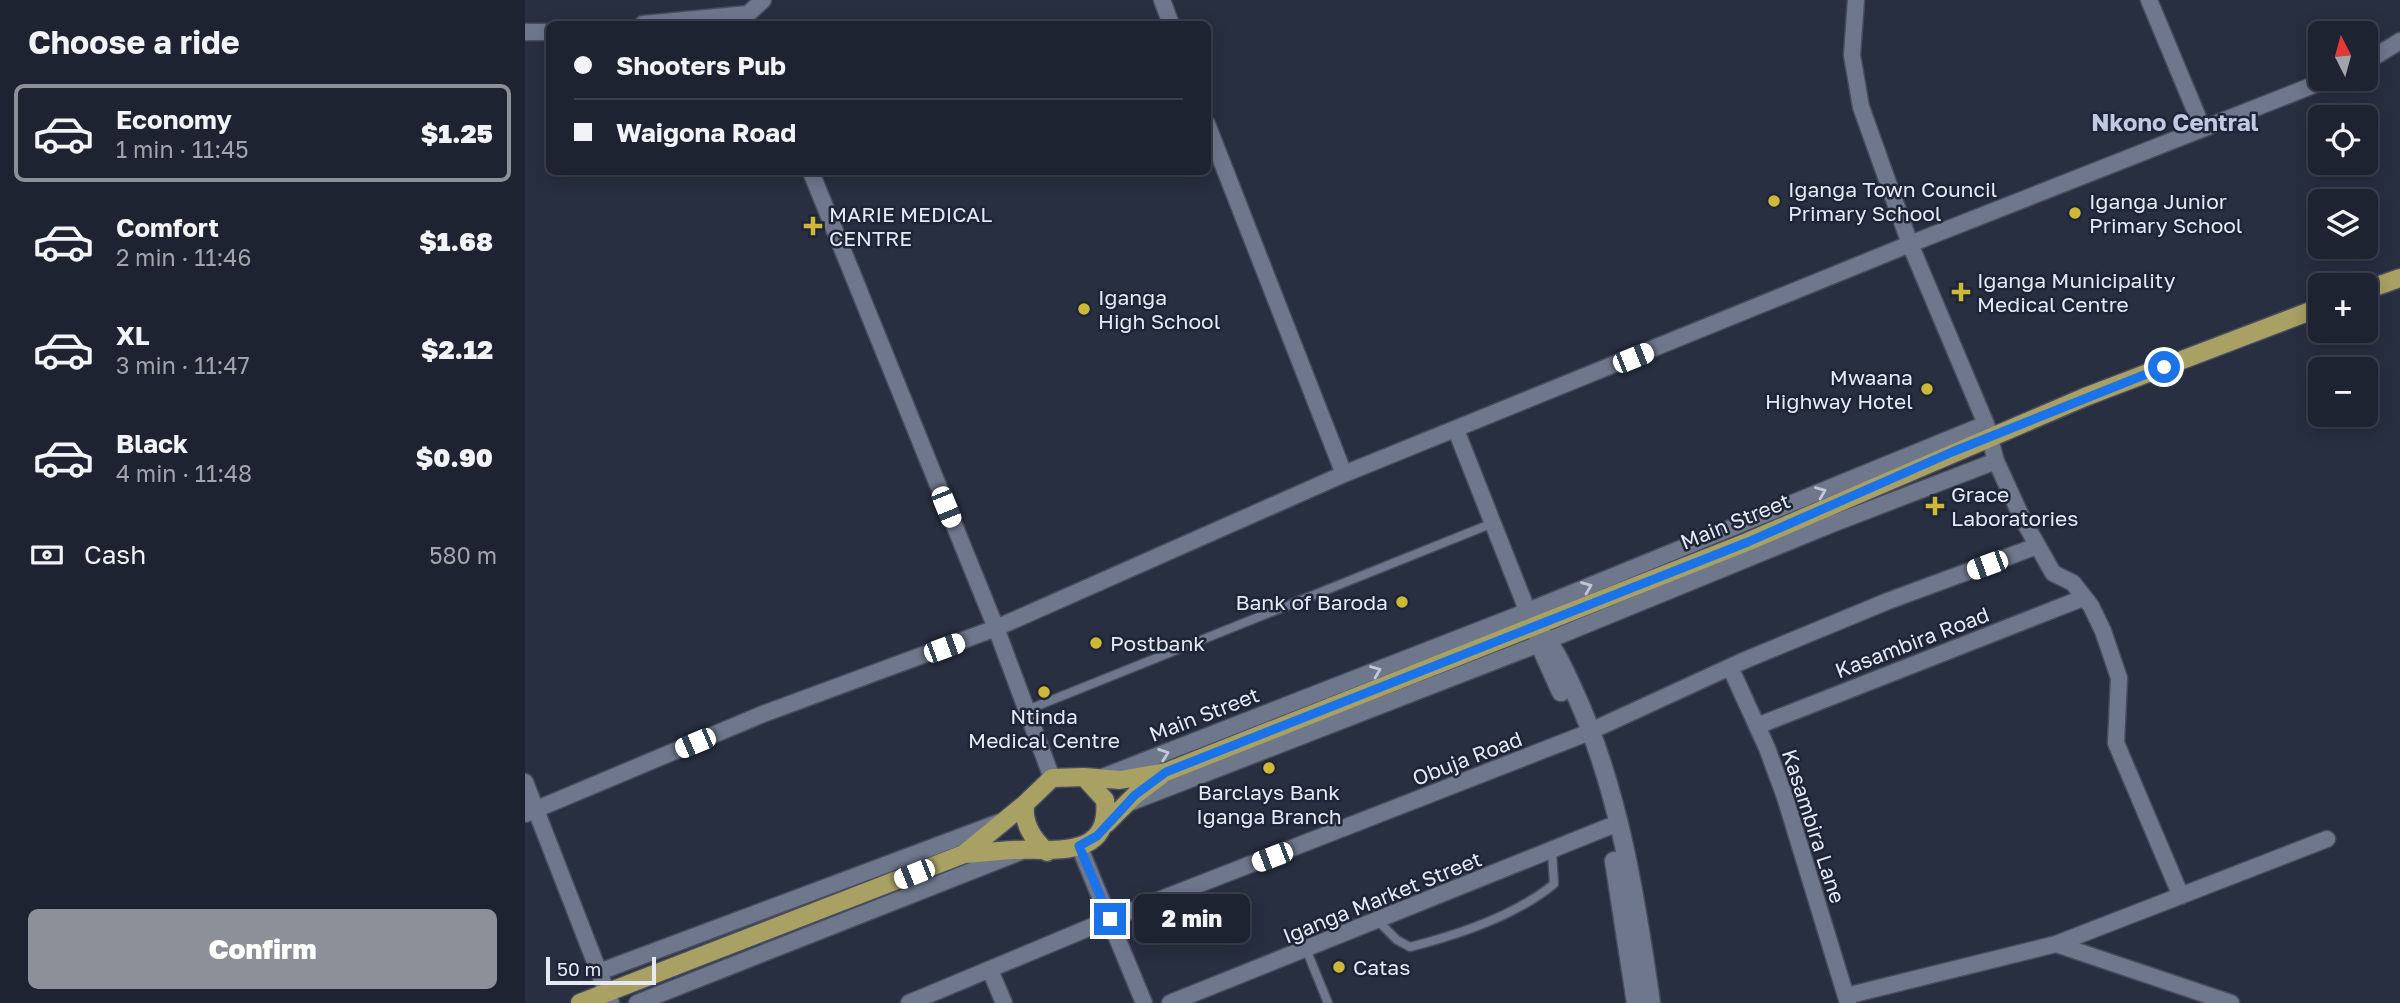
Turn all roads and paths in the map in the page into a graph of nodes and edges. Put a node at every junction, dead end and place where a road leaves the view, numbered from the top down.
1 (763, 0) edge
2 (1162, 0) edge
3 (1856, 0) edge
4 (2149, 0) edge
5 (748, 13) edge
6 (672, 21) edge
7 (1170, 21) edge
8 (546, 32) edge
9 (525, 33) edge
10 (2400, 41) edge
11 (2378, 55) edge
12 (2308, 87) edge
13 (2202, 127) junction
14 (1211, 134) edge
15 (812, 175) edge
16 (1910, 244) junction
17 (2400, 278) edge
18 (2378, 286) edge
19 (2308, 312) edge
20 (1456, 430) junction
21 (1988, 430) junction
22 (1996, 461) junction
23 (1344, 474) junction
24 (1493, 523) junction
25 (2037, 547) junction
26 (2083, 598) junction
27 (1530, 618) junction
28 (996, 628) junction
29 (1544, 642) junction
30 (1730, 667) junction
31 (1027, 710) junction
32 (1757, 726) junction
33 (1587, 733) junction
34 (1166, 772) junction
35 (1092, 777) junction
36 (1052, 778) junction
37 (525, 782) edge
38 (1025, 804) junction
39 (1122, 806) junction
40 (531, 812) edge
41 (1010, 818) junction
42 (1106, 824) junction
43 (1608, 827) junction
44 (2327, 839) dead end
45 (1079, 846) junction
46 (1026, 850) junction
47 (1047, 852) junction
48 (1552, 852) junction
49 (964, 855) junction
50 (2181, 896) junction
51 (1110, 919) junction
52 (1378, 921) junction
53 (2056, 944) junction
54 (1306, 949) junction
55 (990, 970) junction
56 (599, 972) junction
57 (609, 998) edge
58 (1847, 999) edge
59 (580, 1003) edge
60 (637, 1003) edge
61 (909, 1003) edge
62 (1004, 1003) edge
63 (1144, 1003) edge
64 (1170, 1003) edge
65 (1328, 1003) edge
66 (1636, 1003) edge
67 (1651, 1003) edge
68 (2231, 1003) edge

1 - 5 street
2 - 7 street
3 - 16 street
4 - 13 street
5 - 6 street
8 - 9 street
10 - 11 street
12 - 13 street
13 - 16 street
14 - 23 street
15 - 28 street
16 - 20 street
16 - 21 street
17 - 18 main road
19 - 21 main road, Main Street
20 - 23 street
20 - 24 street
21 - 22 street
21 - 27 main road, Main Street
22 - 25 street
22 - 29 street, Main Street
23 - 28 street
24 - 27 street
24 - 31 lane
25 - 26 street
25 - 30 street, Obuja Road
26 - 32 street, Kasambira Road
26 - 50 street
27 - 29 main road
27 - 34 main road, Main Street
35 -> 27 street, Main Street
28 - 31 street
28 - 40 street
29 - 33 main road
29 - 39 street, Main Street
30 - 32 street, Kasambira Lane
30 - 33 street, Obuja Road
31 - 36 street
32 - 58 street, Kasambira Lane
33 - 43 main road
33 - 51 street, Obuja Road
33 - 67 main road
34 - 35 main road, Main Street
34 - 39 main road, Main Street
35 - 36 main road, Main Street
35 - 42 main road
36 - 38 main road, Main Street
37 - 40 street
38 - 41 main road, Main Street
38 - 47 main road
39 - 42 main road, Main Street
40 - 56 street
41 - 49 main road, Main Street
41 - 56 street, Main Street
42 - 45 main road, Main Street
43 - 48 street, Iganga Market Street
43 - 66 main road
44 - 50 street
45 - 47 main road, Main Street
45 - 51 street
46 - 47 main road, Main Street
46 - 49 main road, Main Street
46 - 60 street, Main Street
48 - 52 street, Iganga Market Street
48 - 52 lane
49 - 57 main road, Main Street
50 - 53 street
51 - 55 street, Obuja Road
51 - 63 street
52 - 54 street, Iganga Market Street
53 - 58 street
53 - 68 street
54 - 64 street, Iganga Market Street
54 - 65 lane
55 - 61 street, Obuja Road
55 - 62 street
56 - 57 street
57 - 59 main road, Main Street

